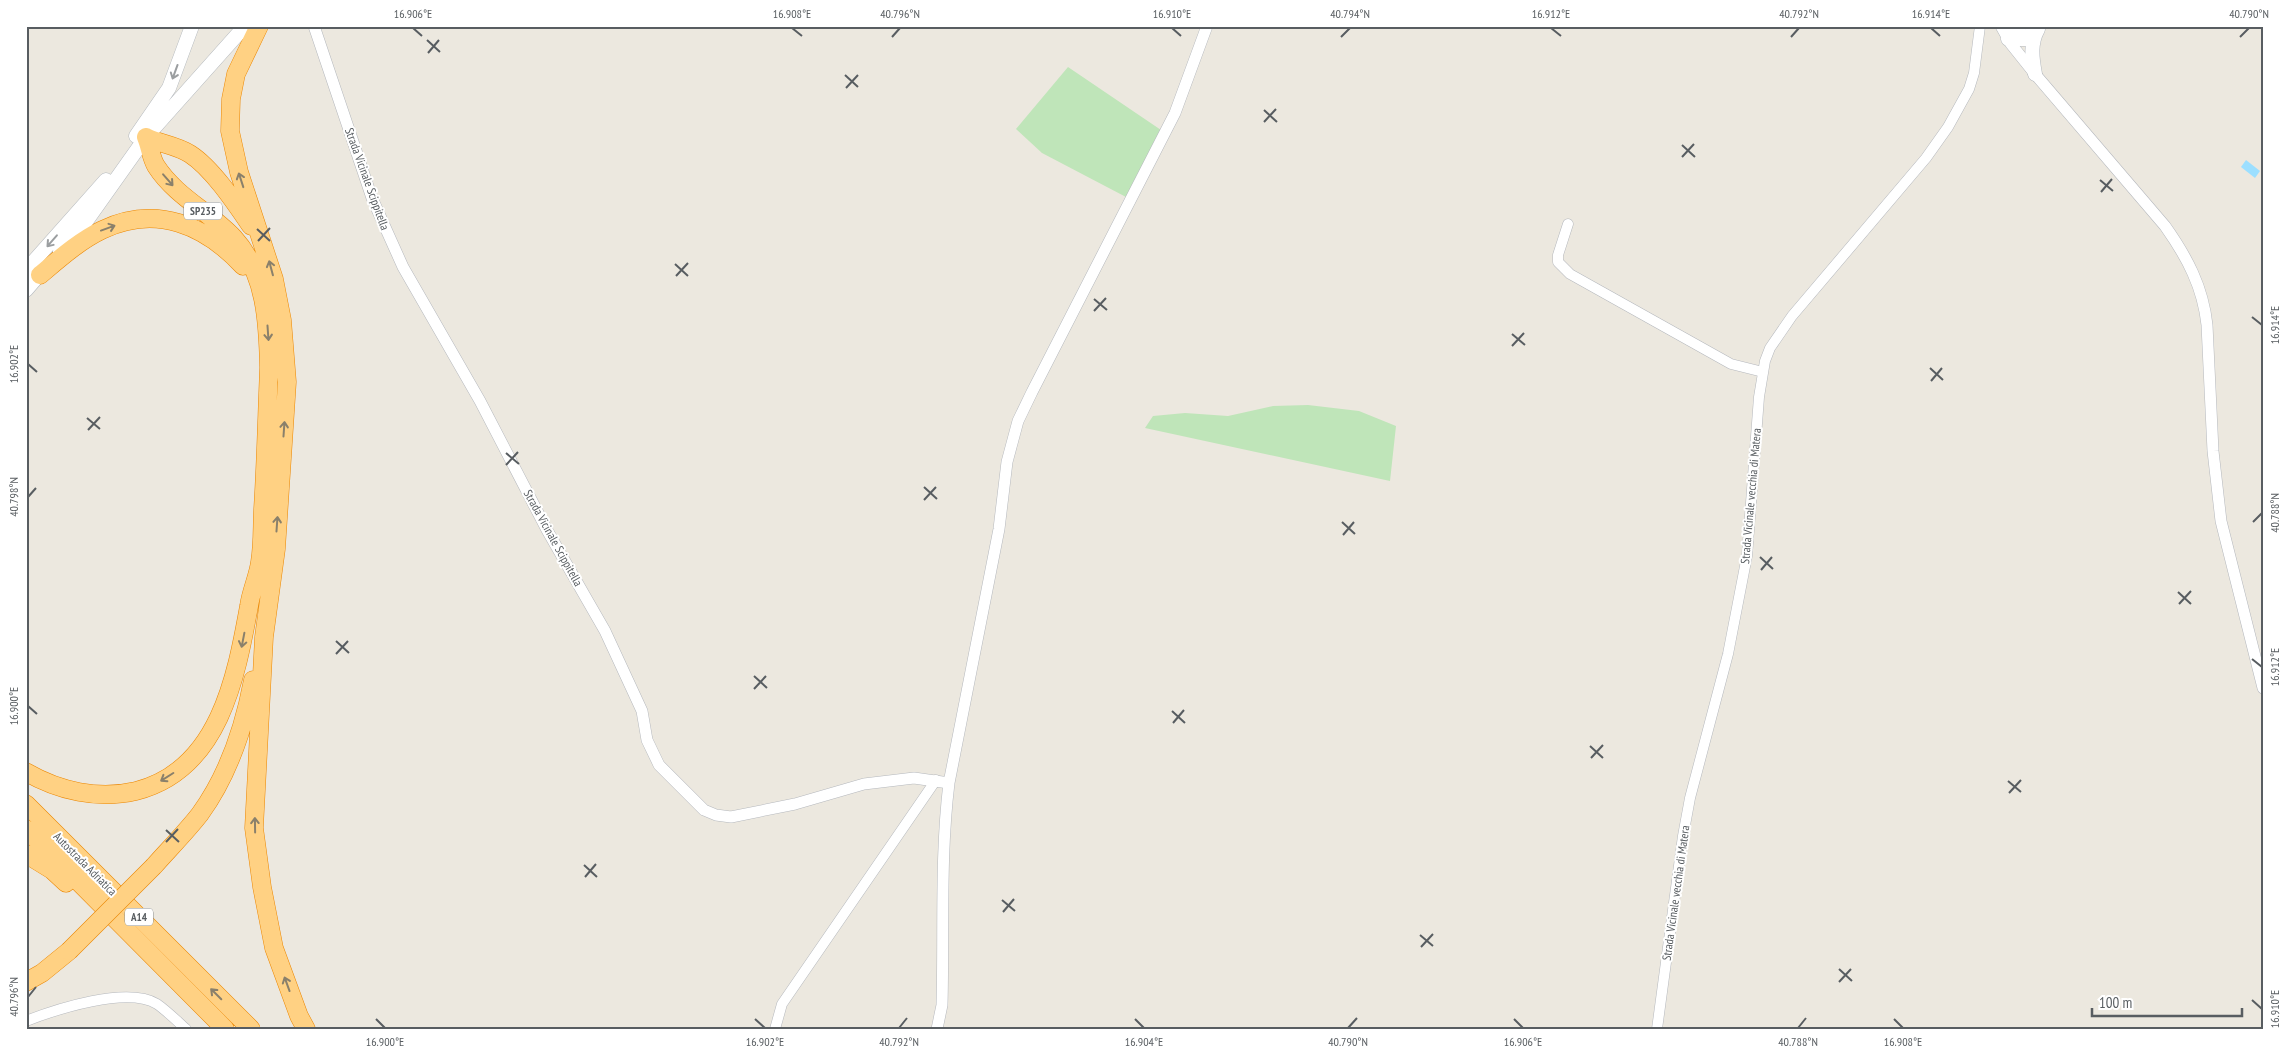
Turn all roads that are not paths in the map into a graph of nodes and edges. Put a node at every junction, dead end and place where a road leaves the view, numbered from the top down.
1 (192, 26) edge
2 (314, 26) edge
3 (1207, 26) edge
4 (1980, 26) edge
5 (2019, 26) edge
6 (2040, 26) edge
7 (248, 27) edge
8 (2004, 32) edge
9 (2035, 74) junction
10 (145, 139) junction
11 (106, 180) junction
12 (1568, 224) dead end
13 (262, 243) junction
14 (33, 273) edge
15 (259, 285) junction
16 (26, 290) edge
17 (1763, 372) junction
18 (276, 549) junction
19 (260, 562) junction
20 (259, 635) junction
21 (2263, 688) edge
22 (26, 772) edge
23 (936, 780) junction
24 (949, 783) junction
25 (26, 804) edge
26 (26, 829) edge
27 (26, 854) edge
28 (26, 982) edge
29 (26, 1021) edge
30 (221, 1025) edge
31 (186, 1029) edge
32 (251, 1029) edge
33 (306, 1029) edge
34 (775, 1029) edge
35 (937, 1029) edge
36 (1657, 1029) edge

1 -> 11 main road
2 - 23 street, Strada Vicinale Scippitella
3 - 24 street
4 - 17 street, Strada Vicinale vecchia di Matera
5 - 8 main road
6 - 8 main road
6 - 9 main road
7 - 10 main road
13 -> 7 highway
8 - 9 street
9 - 21 street
10 - 11 main road
10 - 13 highway, SP235
10 - 14 main road
10 -> 15 highway, SP235
11 -> 14 main road
12 - 17 street
18 -> 13 highway
14 -> 15 highway
14 - 16 main road
15 -> 19 highway
17 - 36 street, Strada Vicinale vecchia di Matera
18 - 20 highway
33 -> 18 highway
19 - 20 highway
19 -> 22 highway
20 - 28 highway, bridge
23 - 24 street, Strada Vicinale Scippitella
23 - 34 street
24 - 35 street
32 -> 25 highway, Autostrada Adriatica / A14
26 - 30 highway, Autostrada Adriatica / A14
27 - 30 highway
29 - 31 street

